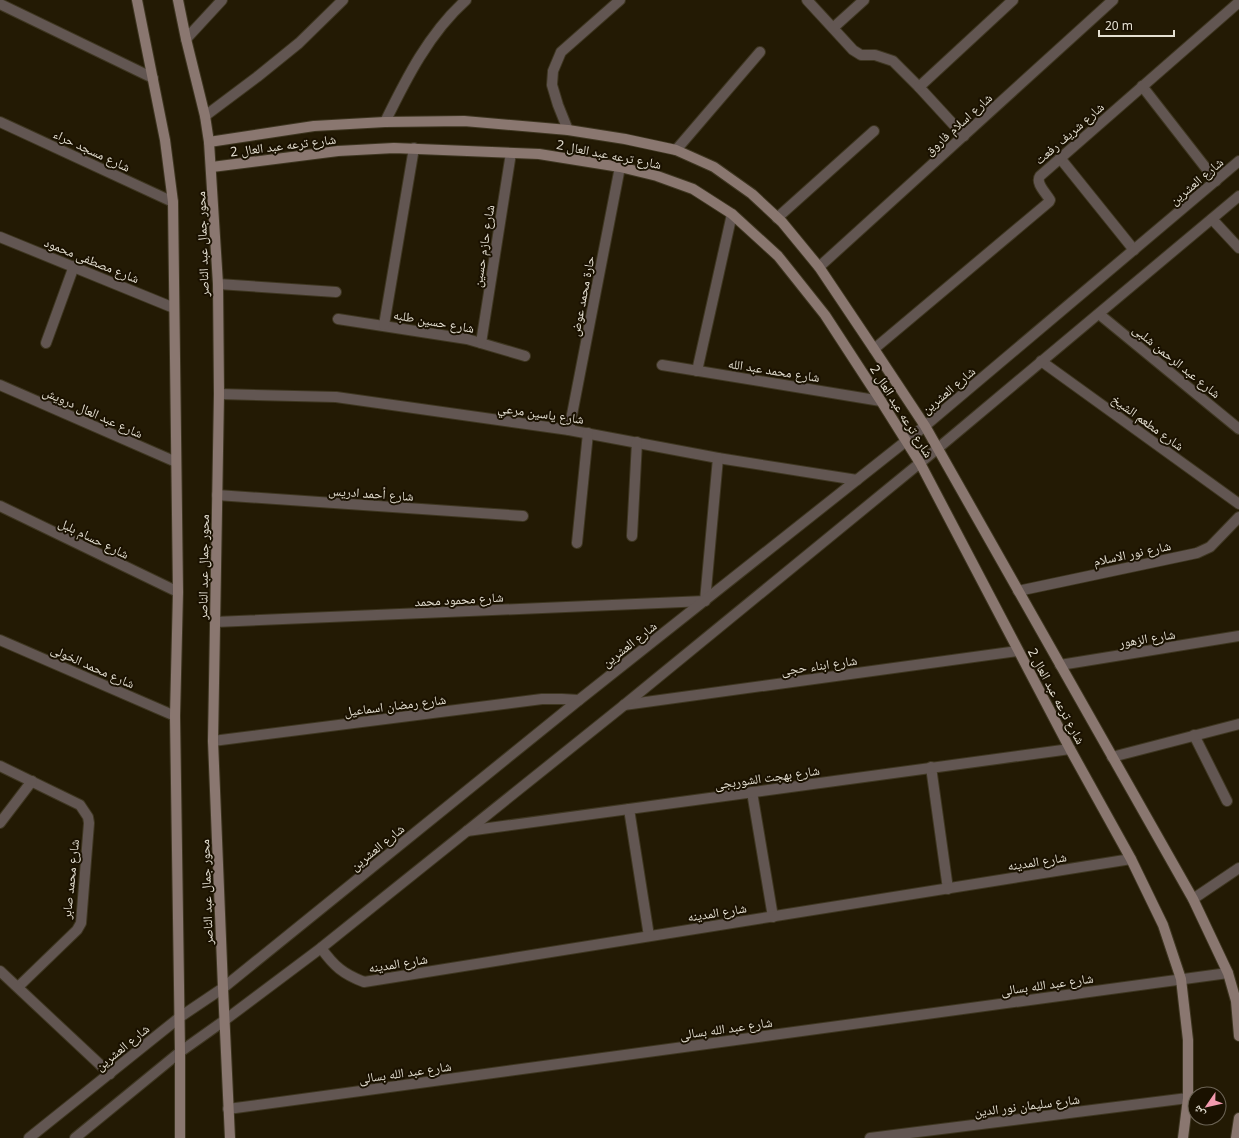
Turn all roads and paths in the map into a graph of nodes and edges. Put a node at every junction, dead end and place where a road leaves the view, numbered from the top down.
1 (137, 0) edge
2 (178, 0) edge
3 (222, 0) edge
4 (343, 0) edge
5 (466, 0) edge
6 (620, 0) edge
7 (807, 0) edge
8 (864, 0) edge
9 (1013, 0) edge
10 (1114, 0) edge
11 (1239, 2) edge
12 (0, 4) edge
13 (833, 28) junction
14 (186, 40) junction
15 (760, 52) dead end
16 (153, 78) junction
17 (1142, 86) junction
18 (919, 87) junction
19 (205, 116) junction
20 (0, 122) edge
21 (385, 122) junction
22 (568, 130) junction
23 (874, 131) dead end
24 (964, 136) junction
25 (210, 142) junction
26 (414, 148) junction
27 (676, 150) junction
28 (511, 153) junction
29 (1060, 158) junction
30 (1239, 161) edge
31 (212, 167) junction
32 (620, 167) junction
33 (1216, 180) junction
34 (1239, 196) edge
35 (173, 202) junction
36 (732, 214) junction
37 (777, 218) junction
38 (1212, 219) junction
39 (0, 237) edge
40 (1239, 248) edge
41 (1134, 250) junction
42 (74, 266) junction
43 (819, 268) junction
44 (218, 284) junction
45 (336, 292) dead end
46 (174, 308) junction
47 (1099, 314) junction
48 (338, 319) dead end
49 (384, 325) junction
50 (46, 343) dead end
51 (481, 343) junction
52 (874, 348) junction
53 (525, 356) dead end
54 (1041, 362) junction
55 (662, 365) dead end
56 (697, 370) junction
57 (0, 385) edge
58 (219, 394) junction
59 (881, 401) junction
60 (925, 426) junction
61 (1239, 429) edge
62 (569, 430) junction
63 (588, 433) junction
64 (906, 441) junction
65 (637, 442) junction
66 (937, 449) junction
67 (718, 458) junction
68 (176, 462) junction
69 (920, 463) junction
70 (857, 480) junction
71 (217, 496) junction
72 (1239, 504) edge
73 (0, 506) edge
74 (523, 516) dead end
75 (1239, 516) edge
76 (632, 536) dead end
77 (577, 543) dead end
78 (1018, 591) junction
79 (178, 592) junction
80 (705, 601) junction
81 (216, 622) junction
82 (1239, 636) edge
83 (0, 640) edge
84 (1018, 651) junction
85 (1060, 665) junction
86 (579, 700) junction
87 (623, 706) junction
88 (175, 716) junction
89 (1239, 724) edge
90 (1194, 735) junction
91 (213, 741) junction
92 (1070, 748) junction
93 (1112, 757) junction
94 (0, 766) edge
95 (931, 767) junction
96 (32, 781) junction
97 (752, 792) junction
98 (1227, 801) dead end
99 (629, 809) junction
100 (0, 823) edge
101 (467, 831) junction
102 (1131, 859) junction
103 (1239, 868) edge
104 (948, 889) junction
105 (1193, 899) junction
106 (773, 917) junction
107 (649, 936) junction
108 (321, 948) junction
109 (0, 971) edge
110 (1228, 973) junction
111 (1181, 979) junction
112 (18, 987) junction
113 (222, 988) junction
114 (1237, 1000) edge
115 (180, 1018) junction
116 (225, 1020) junction
117 (1239, 1036) edge
118 (180, 1052) junction
119 (110, 1074) junction
120 (1188, 1086) edge
121 (1187, 1098) edge
122 (1187, 1106) edge
123 (228, 1109) junction
124 (1239, 1118) edge
125 (29, 1138) edge
126 (75, 1138) edge
127 (180, 1138) edge
128 (230, 1138) edge
129 (870, 1138) edge
130 (1183, 1138) edge
131 (1236, 1138) edge

1 - 16 street, محور جمال عبد الناصر
2 - 14 street, محور جمال عبد الناصر
3 - 14 street
4 - 19 street
5 - 21 street
6 - 22 street
7 - 13 street
8 - 13 street
9 - 18 street
10 - 24 street, شارع اسلام فاروق
11 - 17 street, شارع شريف رفعت
12 - 16 street
13 - 18 street
14 - 19 street, محور جمال عبد الناصر
15 - 27 street
16 - 35 street, محور جمال عبد الناصر
17 - 29 street, شارع شريف رفعت
17 - 33 street
18 - 24 street
19 - 25 street, محور جمال عبد الناصر
20 - 35 street, شارع مسجد حراء
21 - 22 street, شارع ترعه عبد العال 2
21 - 25 street, شارع ترعه عبد العال 2
22 - 27 street, شارع ترعه عبد العال 2
23 - 37 street
24 - 43 street, شارع اسلام فاروق
25 - 31 street, محور جمال عبد الناصر
26 - 28 street, شارع ترعه عبد العال 2
26 - 31 street, شارع ترعه عبد العال 2
26 - 49 street
27 - 37 street, شارع ترعه عبد العال 2
28 - 32 street, شارع ترعه عبد العال 2
28 - 51 street, شارع حازم حسين
29 - 41 street
29 - 52 street, شارع شريف رفعت
30 - 33 street, شارع العشرين
31 - 44 street, محور جمال عبد الناصر
32 - 36 street, شارع ترعه عبد العال 2
32 - 62 street, حارة محمد عوض
33 - 41 street, شارع العشرين
34 - 38 street
35 - 46 street, محور جمال عبد الناصر
36 - 56 street
36 - 59 street, شارع ترعه عبد العال 2
37 - 43 street, شارع ترعه عبد العال 2
38 - 40 street
38 - 47 street
39 - 42 street, شارع مصطفى محمود
41 - 60 street, شارع العشرين
42 - 46 street, شارع مصطفى محمود
42 - 50 street
43 - 52 street, شارع ترعه عبد العال 2
44 - 45 street
44 - 58 street, محور جمال عبد الناصر
46 - 68 street, محور جمال عبد الناصر
47 - 54 street
47 - 61 street, شارع عبد الرحمن شلبى
48 - 49 street, شارع حسين طلبه
49 - 51 street, شارع حسين طلبه
51 - 53 street, شارع حسين طلبه
52 - 60 street, شارع ترعه عبد العال 2
54 - 66 street
54 - 72 street, شارع مطعم الشيخ
55 - 56 street, شارع محمد عبد الله
56 - 59 street, شارع محمد عبد الله
57 - 68 street, شارع عبد العال درويش
58 - 62 street, شارع ياسين مرعي
58 - 71 street, محور جمال عبد الناصر
59 - 64 street, شارع ترعه عبد العال 2
60 - 64 street, شارع العشرين
60 - 66 street, شارع ترعه عبد العال 2
62 - 63 street, شارع ياسين مرعي
63 - 65 street, شارع ياسين مرعي
63 - 77 street
64 - 69 street, شارع ترعه عبد العال 2
64 - 70 street, شارع العشرين
65 - 67 street, شارع ياسين مرعي
65 - 76 street
66 - 69 street
66 - 78 street, شارع ترعه عبد العال 2
67 - 70 street, شارع ياسين مرعي
67 - 80 street
68 - 79 street, محور جمال عبد الناصر
69 - 84 street, شارع ترعه عبد العال 2
69 - 87 street
70 - 80 street, شارع العشرين
71 - 74 street, شارع أحمد ادريس
71 - 81 street, محور جمال عبد الناصر
73 - 79 street, شارع حسام بلبل
75 - 78 street, شارع نور الاسلام
78 - 85 street, شارع ترعه عبد العال 2
79 - 88 street, محور جمال عبد الناصر
80 - 81 street, شارع محمود محمد
80 - 86 street, شارع العشرين
81 - 91 street, محور جمال عبد الناصر
82 - 85 street, شارع الزهور
83 - 88 street, شارع محمد الخولى
84 - 87 street, شارع ابناء حجى
84 - 92 street, شارع ترعه عبد العال 2
85 - 93 street, شارع ترعه عبد العال 2
86 - 91 street, شارع رمضان اسماعيل
86 - 113 street, شارع العشرين
87 - 101 street
88 - 115 street, محور جمال عبد الناصر
89 - 90 street
90 - 93 street
90 - 98 street
91 - 113 street, محور جمال عبد الناصر
92 - 95 street, شارع بهجت الشوربجى
92 - 102 street, شارع ترعه عبد العال 2
93 - 105 street, شارع ترعه عبد العال 2
94 - 96 street, شارع محمد صابر
95 - 97 street, شارع بهجت الشوربجى
95 - 104 street
96 - 100 street
96 - 112 street, شارع محمد صابر
97 - 99 street, شارع بهجت الشوربجى
97 - 106 street
99 - 101 street, شارع بهجت الشوربجى
99 - 107 street
101 - 108 street
102 - 104 street, شارع المدينه
102 - 111 street, شارع ترعه عبد العال 2
103 - 105 street
104 - 106 street, شارع المدينه
105 - 110 street, شارع ترعه عبد العال 2
106 - 107 street, شارع المدينه
107 - 108 street, شارع المدينه
108 - 116 street
109 - 112 street
110 - 111 street, شارع عبد الله بسالى
110 - 114 street, شارع ترعه عبد العال 2
111 - 120 street, شارع ترعه عبد العال 2
111 - 123 street, شارع عبد الله بسالى
112 - 119 street
113 - 115 street, شارع العشرين
113 - 116 street, محور جمال عبد الناصر
114 - 117 street, شارع ترعه عبد العال 2
115 - 118 street, محور جمال عبد الناصر
115 - 119 street, شارع العشرين
116 - 118 street
116 - 123 street, محور جمال عبد الناصر
118 - 126 street
118 - 127 street, محور جمال عبد الناصر
119 - 125 street, شارع العشرين
121 - 129 street, شارع سليمان نور الدين
122 - 130 street, شارع ترعه عبد العال 2
123 - 128 street, محور جمال عبد الناصر
124 - 131 street

